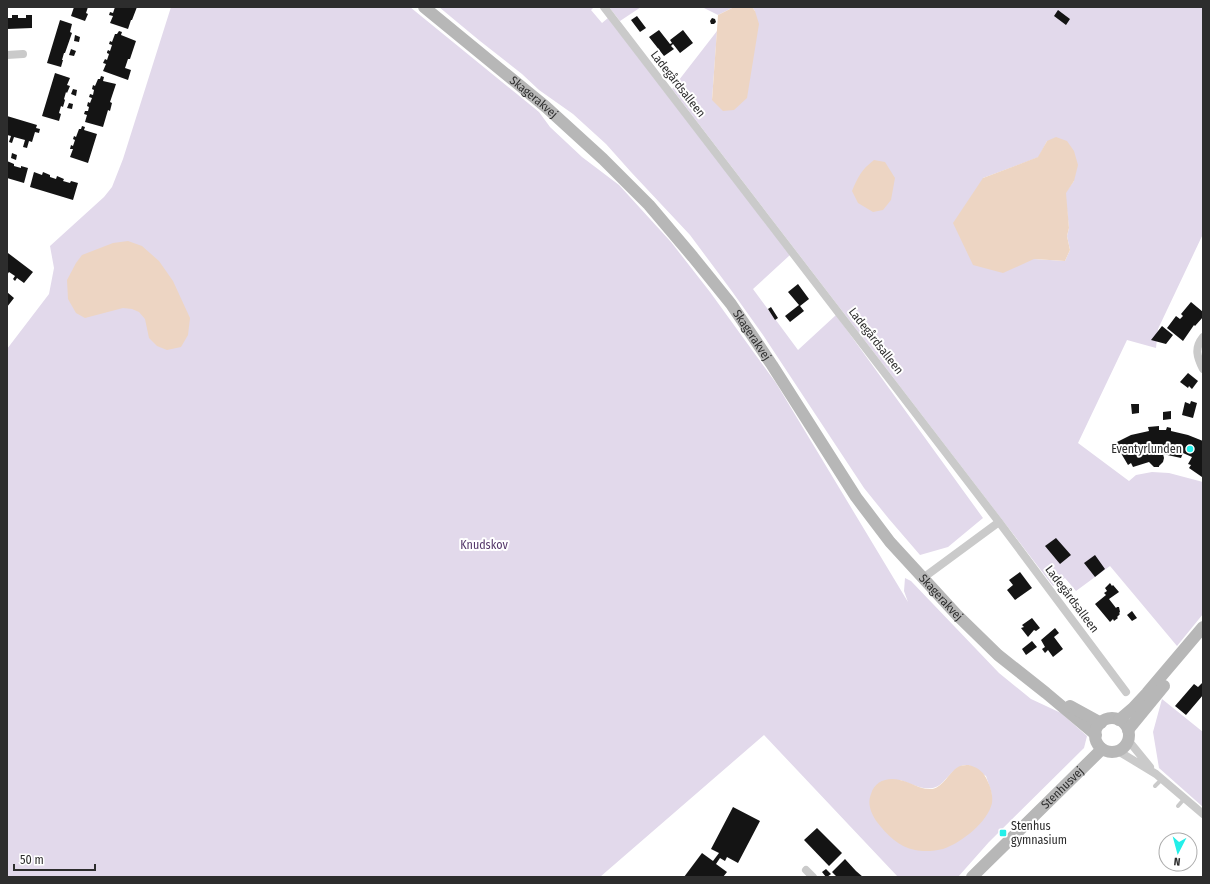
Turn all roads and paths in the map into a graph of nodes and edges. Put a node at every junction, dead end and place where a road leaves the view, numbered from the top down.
1 (424, 7) edge
2 (604, 7) edge
3 (23, 54) dead end
4 (7, 55) edge
5 (1203, 336) edge
6 (1203, 369) edge
7 (999, 522) junction
8 (923, 578) junction
9 (1203, 627) edge
10 (1203, 639) edge
11 (1126, 692) dead end
12 (1046, 693) junction
13 (1119, 720) junction
14 (1101, 723) junction
15 (1096, 735) junction
16 (1128, 735) junction
17 (1102, 748) junction
18 (1118, 751) junction
19 (1154, 772) junction
20 (1162, 779) junction
21 (1155, 786) dead end
22 (1185, 798) junction
23 (1178, 806) dead end
24 (1203, 814) edge
25 (806, 870) dead end
26 (813, 877) edge
27 (972, 877) edge

1 - 8 street, Skagerakvej
2 - 7 street, Ladegårdsalleen
3 - 4 street
5 - 6 street
7 - 8 street
7 - 11 street, Ladegårdsalleen
8 - 12 street, Skagerakvej
9 - 13 street
10 - 16 street
12 - 14 street, Skagerakvej
12 - 15 street, Skagerakvej
13 - 14 street
13 - 16 street
14 - 15 street
15 - 17 street
16 - 18 street
16 - 19 street
17 - 18 street
17 - 27 street, Stenhusvej
18 - 19 street
19 - 20 street
20 - 21 lane
20 - 22 street
22 - 23 lane
22 - 24 street
25 - 26 street

